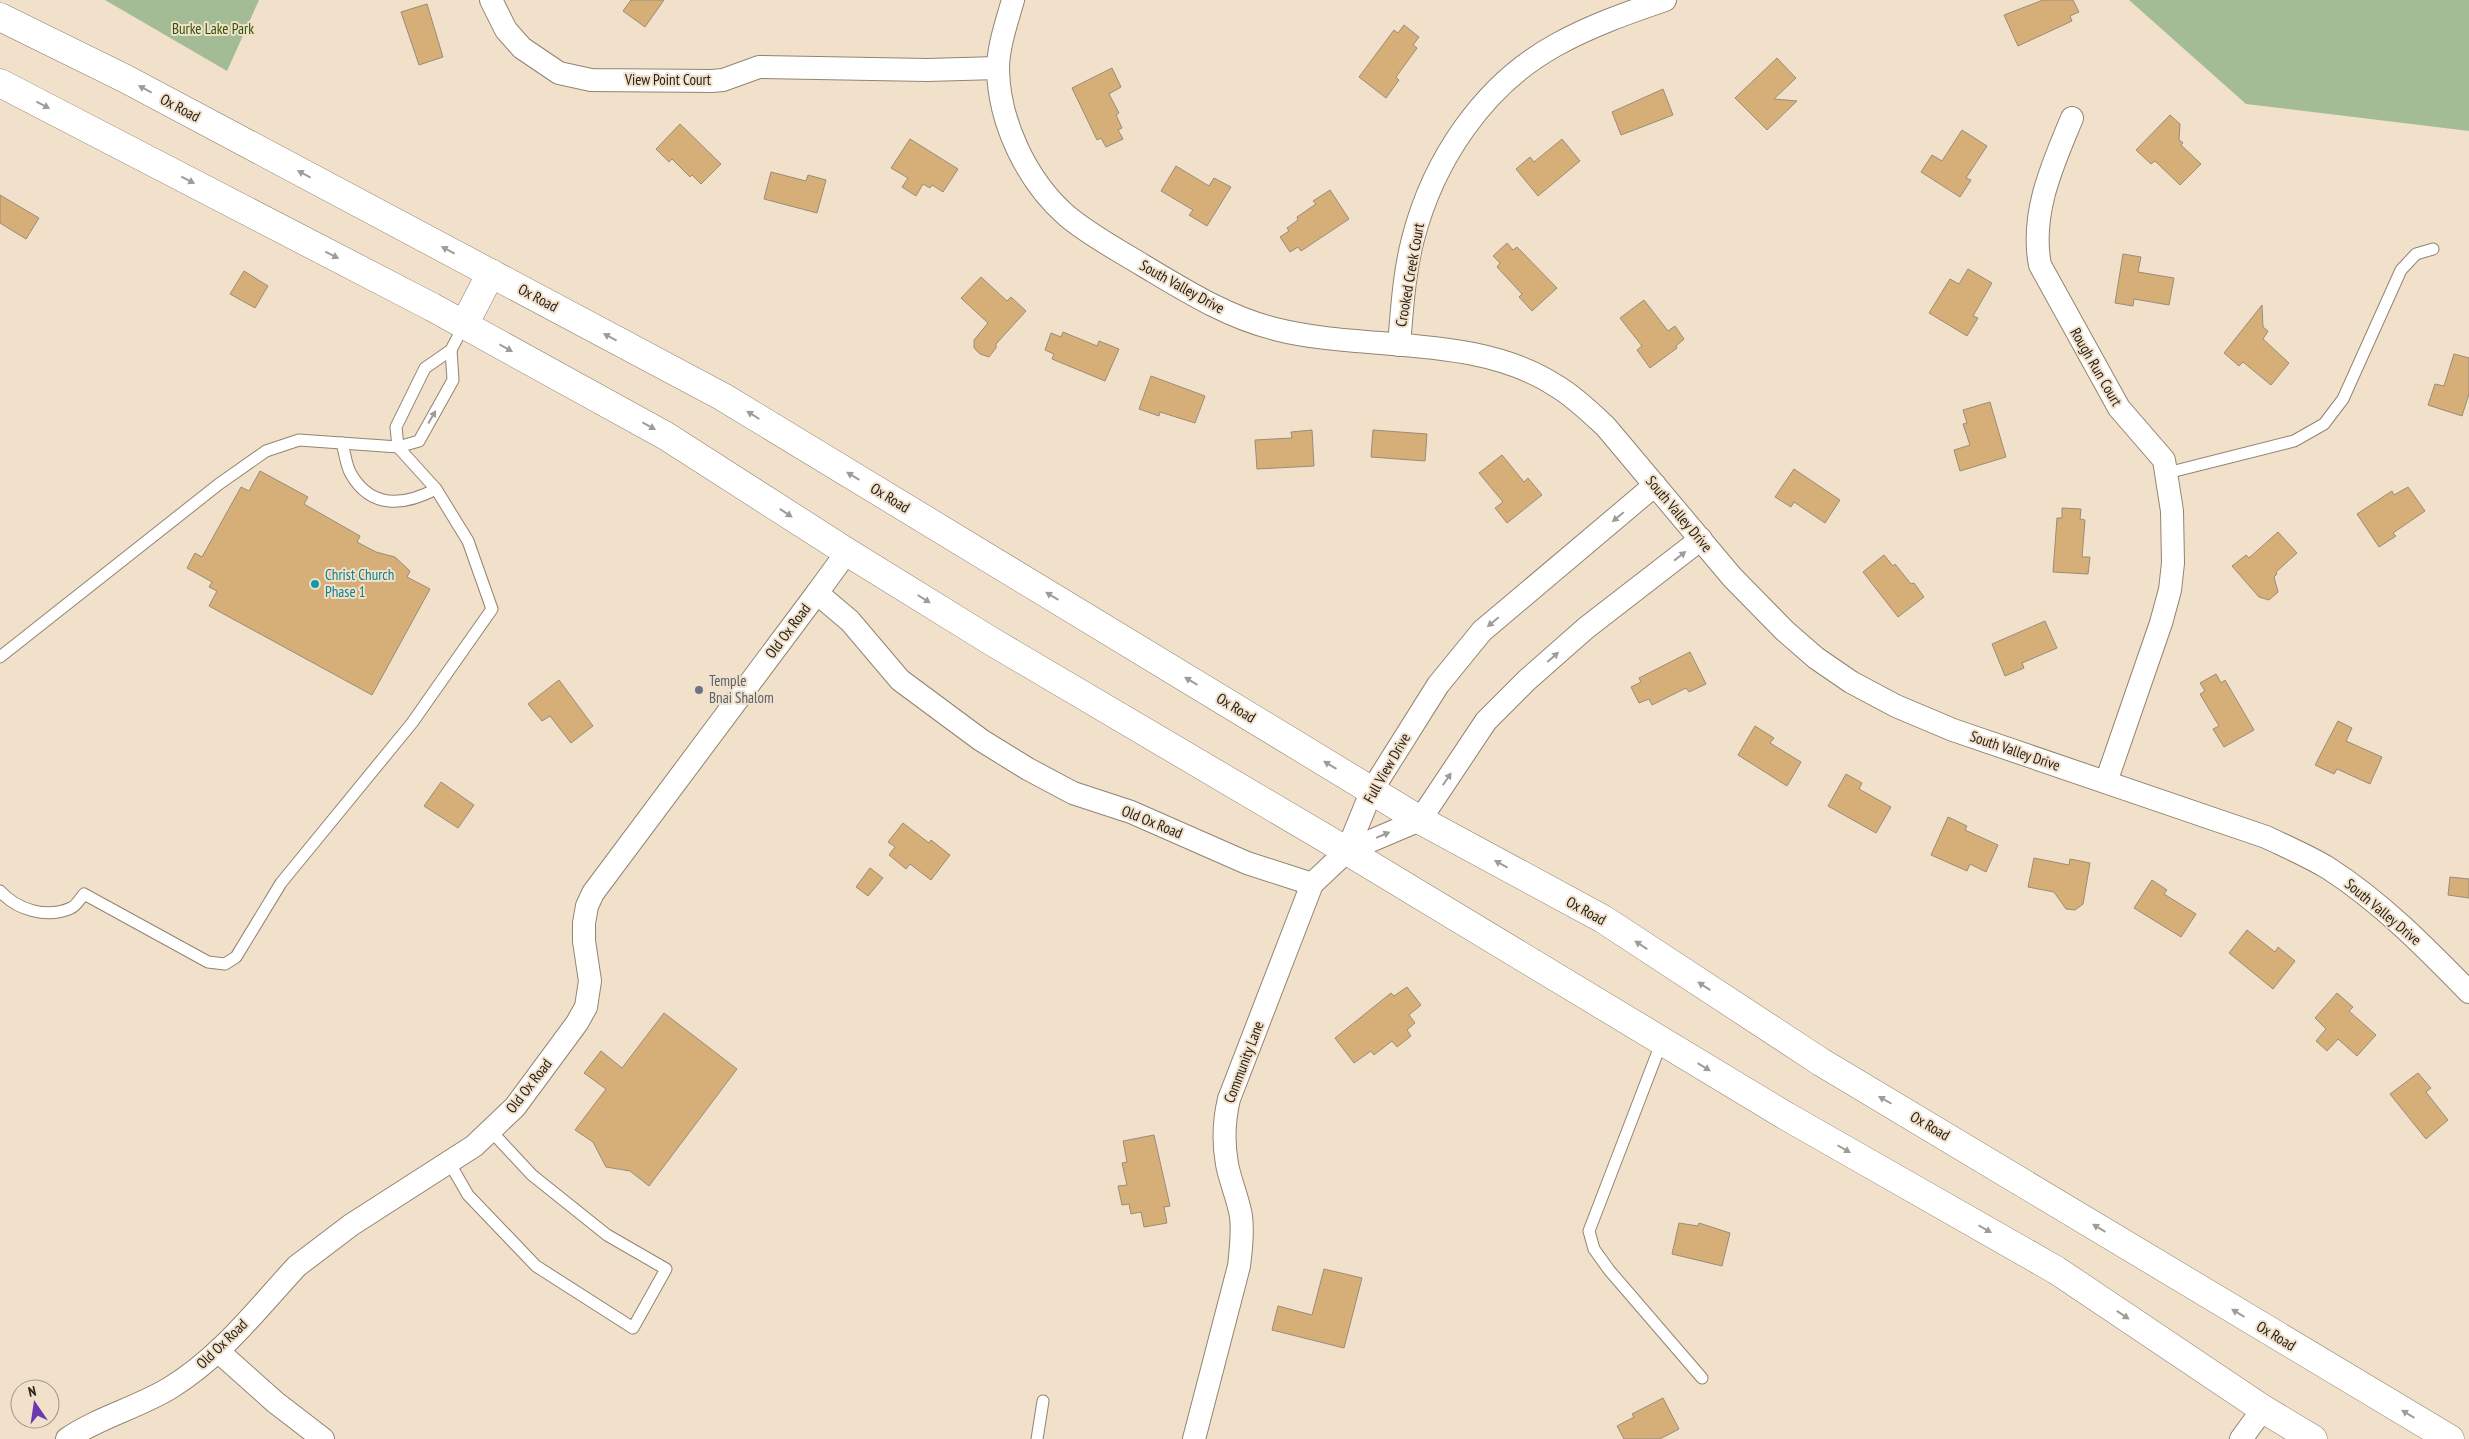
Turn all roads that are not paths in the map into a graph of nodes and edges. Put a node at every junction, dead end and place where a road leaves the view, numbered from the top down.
1 (491, 0) edge
2 (1013, 0) edge
3 (1665, 0) edge
4 (0, 17) edge
5 (998, 68) junction
6 (0, 83) edge
7 (2072, 118) dead end
8 (2433, 249) dead end
9 (491, 273) junction
10 (464, 325) junction
11 (1399, 345) junction
12 (451, 350) junction
13 (342, 444) junction
14 (398, 447) junction
15 (2167, 473) junction
16 (1655, 485) junction
17 (436, 489) junction
18 (1701, 539) junction
19 (848, 552) junction
20 (817, 593) junction
21 (0, 657) edge
22 (2106, 782) junction
23 (1372, 790) junction
24 (1420, 820) junction
25 (1347, 851) junction
26 (1312, 884) junction
27 (0, 891) edge
28 (2469, 992) edge
29 (1662, 1042) junction
30 (491, 1131) junction
31 (450, 1162) junction
32 (219, 1352) junction
33 (1702, 1378) dead end
34 (1043, 1401) dead end
35 (2263, 1409) junction
36 (67, 1439) edge
37 (322, 1439) edge
38 (1037, 1439) edge
39 (1194, 1439) edge
40 (2241, 1439) edge
41 (2313, 1439) edge
42 (2450, 1439) edge

1 - 5 street, View Point Court
2 - 5 street, South Valley Drive
3 - 11 street, Crooked Creek Court
9 -> 4 highway, Ox Road
5 - 11 street, South Valley Drive
6 -> 10 highway
7 - 15 street, Rough Run Court
8 - 15 lane
9 - 10 highway
23 -> 9 highway, Ox Road
10 - 12 lane
10 -> 19 highway
11 - 16 street, South Valley Drive
12 - 14 lane
14 -> 12 lane
13 - 14 lane
13 - 17 lane
13 - 21 lane
14 - 17 lane
15 - 22 street, Rough Run Court
16 - 18 street, South Valley Drive
16 -> 23 street, Full View Drive
17 - 27 lane
18 - 22 street, South Valley Drive
24 -> 18 street
19 - 20 street, Old Ox Road
19 -> 25 highway
20 - 26 street, Old Ox Road
20 - 30 street, Old Ox Road
22 - 28 street, South Valley Drive
23 - 24 highway, Ox Road
23 - 25 street, Full View Drive
25 -> 24 street
42 -> 24 highway, Ox Road
25 - 26 street, Community Lane
25 - 29 highway
26 - 39 street, Community Lane
29 - 33 lane
29 -> 35 highway
30 - 31 street, Old Ox Road
30 - 31 lane
31 - 32 street, Old Ox Road
32 - 36 street, Old Ox Road
32 - 37 street
34 - 38 lane
35 - 40 street
35 - 41 highway

